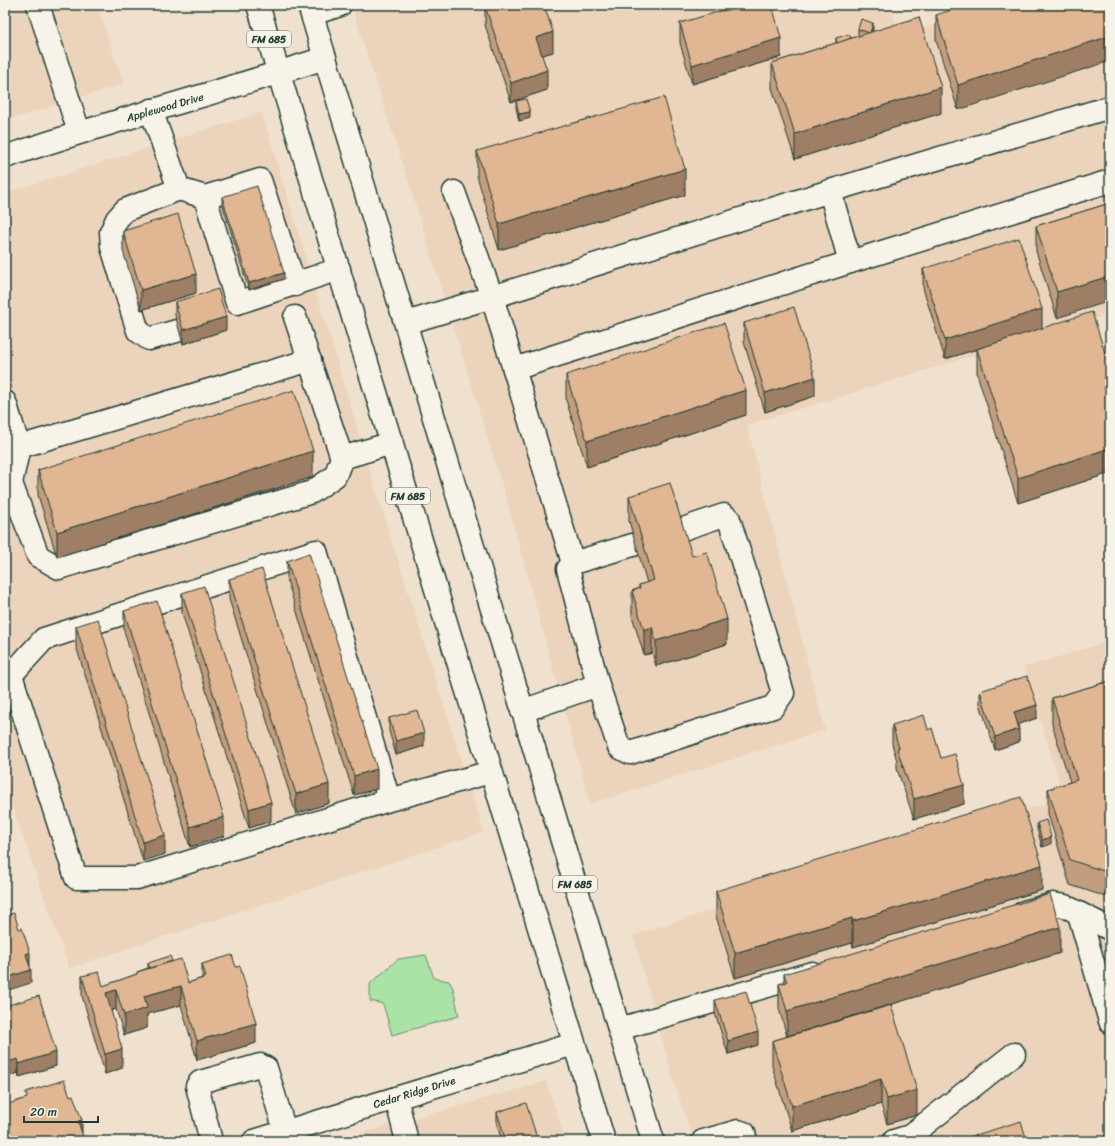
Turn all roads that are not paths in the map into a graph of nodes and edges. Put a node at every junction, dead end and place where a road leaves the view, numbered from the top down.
1 (38, 5) edge
2 (258, 5) edge
3 (340, 5) edge
4 (310, 10) edge
5 (326, 58) junction
6 (279, 72) junction
7 (1110, 106) edge
8 (151, 110) junction
9 (79, 132) junction
10 (5, 157) edge
11 (1110, 181) edge
12 (179, 189) junction
13 (830, 191) junction
14 (454, 192) dead end
15 (205, 197) junction
16 (850, 262) junction
17 (339, 269) junction
18 (295, 285) junction
19 (492, 297) junction
20 (295, 317) dead end
21 (406, 323) junction
22 (180, 330) edge
23 (310, 360) junction
24 (514, 370) junction
25 (5, 402) edge
26 (392, 443) junction
27 (19, 447) junction
28 (342, 458) junction
29 (677, 531) edge
30 (636, 544) edge
31 (573, 563) junction
32 (598, 685) junction
33 (522, 711) junction
34 (492, 772) junction
35 (390, 800) junction
36 (1080, 914) junction
37 (1008, 917) edge
38 (1110, 929) edge
39 (834, 967) edge
40 (1110, 1021) edge
41 (619, 1029) junction
42 (574, 1044) junction
43 (1014, 1054) dead end
44 (396, 1098) junction
45 (285, 1131) junction
46 (211, 1141) edge
47 (256, 1141) edge
48 (407, 1141) edge
49 (604, 1141) edge
50 (653, 1141) edge
51 (703, 1141) edge
52 (746, 1141) edge
53 (894, 1141) edge

1 - 9 main road
2 - 6 main road, FM 685
3 - 4 main road
4 - 5 main road, FM 685
5 - 6 main road, Applewood Drive
5 - 21 main road, FM 685
6 - 8 main road, Applewood Drive
6 - 17 main road, FM 685
7 - 13 main road
8 - 9 main road, Applewood Drive
8 - 12 main road
9 - 10 main road, Applewood Drive
11 - 16 main road
12 - 15 main road
12 - 22 main road
13 - 16 main road
13 - 19 main road
14 - 19 main road
15 - 18 main road
15 - 18 main road
16 - 24 main road
17 - 18 main road
17 - 26 main road, FM 685
19 - 21 main road
19 - 24 main road
20 - 23 main road
21 - 33 main road, FM 685
23 - 27 main road
23 - 28 main road
24 - 31 main road
25 - 27 main road
26 - 28 main road
26 - 34 main road, FM 685
27 - 28 main road
29 - 32 main road
30 - 31 main road
31 - 32 main road
32 - 33 main road
33 - 41 main road, FM 685
34 - 35 main road
34 - 42 main road, FM 685
35 - 35 main road
36 - 37 main road
36 - 38 main road
36 - 40 main road
39 - 41 main road
41 - 50 main road, FM 685
42 - 44 main road, Cedar Ridge Drive
42 - 49 main road, FM 685
43 - 53 main road
44 - 45 main road, Cedar Ridge Drive
44 - 48 main road
45 - 46 main road
45 - 47 main road, Cedar Ridge Drive
51 - 52 main road

